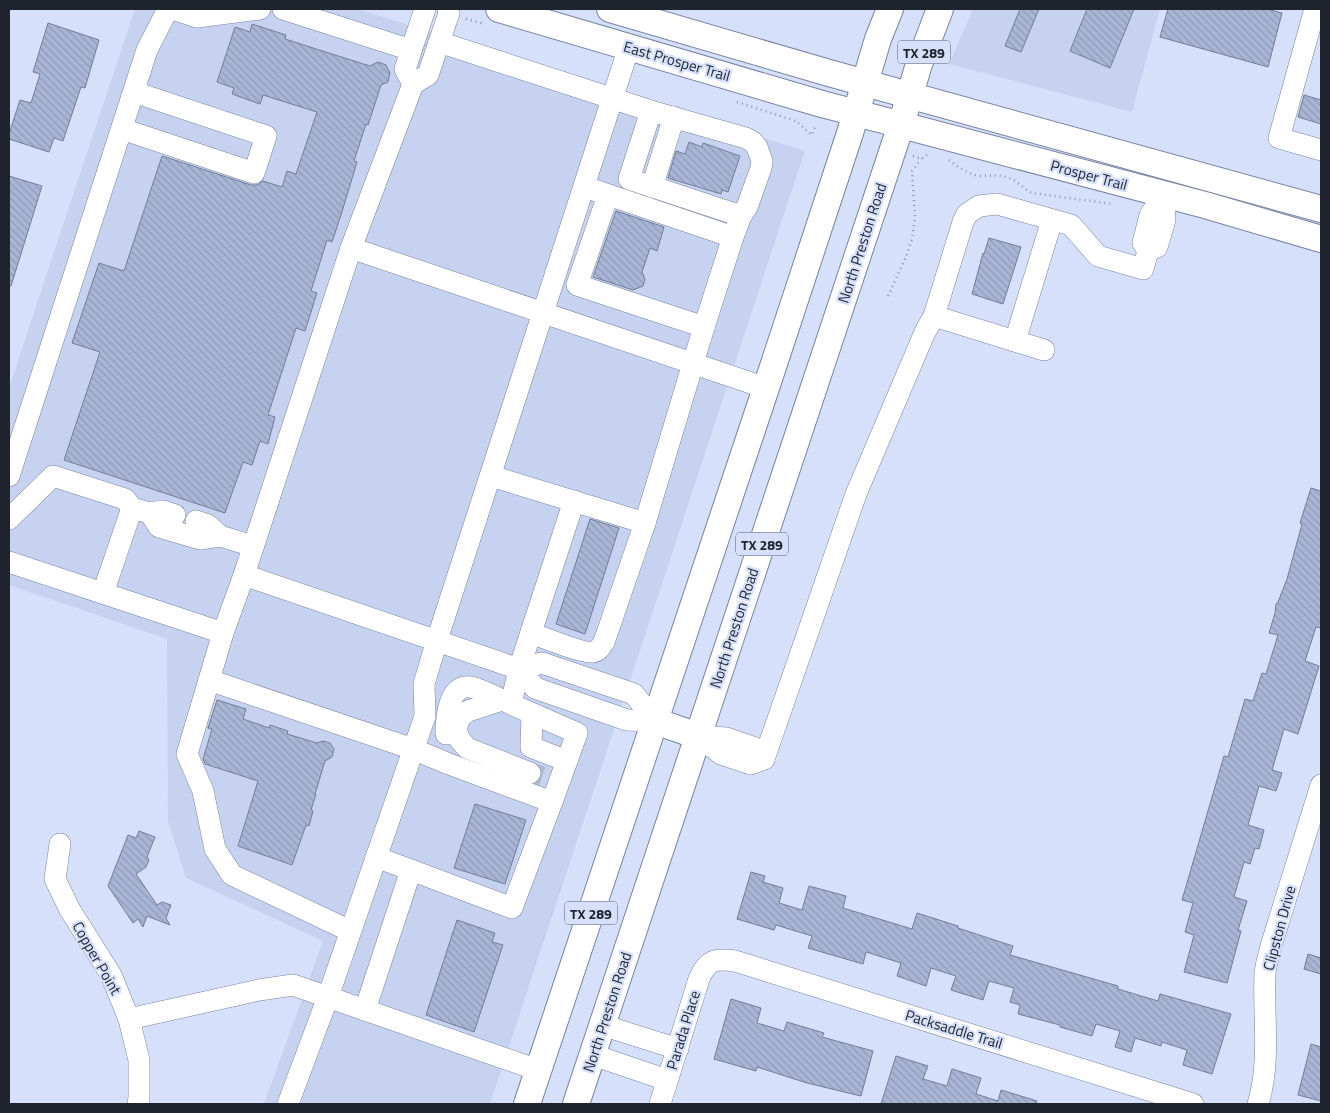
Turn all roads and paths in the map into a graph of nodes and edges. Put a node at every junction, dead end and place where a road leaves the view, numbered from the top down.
1 (168, 9) edge
2 (173, 9) edge
3 (260, 9) edge
4 (284, 9) edge
5 (425, 9) edge
6 (448, 9) edge
7 (499, 9) edge
8 (610, 9) edge
9 (890, 9) edge
10 (940, 9) edge
11 (1315, 9) edge
12 (439, 42) junction
13 (629, 47) junction
14 (411, 50) junction
15 (1312, 54) edge
16 (865, 83) junction
17 (413, 84) junction
18 (134, 92) junction
19 (910, 95) junction
20 (612, 98) junction
21 (651, 111) junction
22 (856, 113) junction
23 (674, 117) junction
24 (901, 125) junction
25 (122, 128) junction
26 (1321, 150) edge
27 (921, 159) dead end
28 (584, 187) junction
29 (652, 187) junction
30 (1164, 194) junction
31 (608, 195) junction
32 (1321, 209) edge
33 (741, 216) junction
34 (1052, 220) junction
35 (733, 237) junction
36 (1321, 239) edge
37 (351, 248) junction
38 (888, 296) dead end
39 (543, 313) junction
40 (934, 316) junction
41 (704, 327) junction
42 (1015, 341) junction
43 (1044, 350) dead end
44 (694, 363) junction
45 (766, 388) junction
46 (9, 476) edge
47 (491, 476) junction
48 (574, 501) junction
49 (141, 511) junction
50 (175, 515) dead end
51 (9, 519) edge
52 (196, 521) dead end
53 (645, 523) junction
54 (220, 536) junction
55 (253, 546) junction
56 (9, 562) edge
57 (244, 575) junction
58 (103, 593) junction
59 (223, 633) junction
60 (531, 633) junction
61 (437, 640) junction
62 (519, 670) junction
63 (209, 680) junction
64 (506, 702) junction
65 (532, 714) junction
66 (654, 721) junction
67 (698, 736) junction
68 (413, 749) junction
69 (567, 761) junction
70 (449, 764) junction
71 (546, 784) junction
72 (1321, 785) edge
73 (60, 844) dead end
74 (376, 857) junction
75 (411, 870) junction
76 (350, 932) junction
77 (713, 961) joint
78 (328, 997) junction
79 (366, 1010) junction
80 (129, 1019) junction
81 (602, 1025) junction
82 (678, 1049) junction
83 (592, 1055) junction
84 (538, 1070) junction
85 (668, 1080) junction
86 (138, 1104) edge
87 (288, 1104) edge
88 (527, 1104) edge
89 (576, 1104) edge
90 (660, 1104) edge
91 (1194, 1104) edge
92 (1258, 1104) edge

1 - 18 street
2 - 3 street
4 - 14 street
5 - 14 street
6 - 12 street
7 - 13 main road, East Prosper Trail
8 - 16 main road, East Prosper Trail
9 - 16 main road, TX 289
10 - 19 main road, North Preston Road / TX 289
11 - 15 street
12 - 17 street
12 - 20 street
13 - 20 street
13 - 22 main road, East Prosper Trail
14 - 17 street
15 - 26 street
16 - 19 main road, Prosper Trail
16 - 22 main road, TX 289
17 - 37 street
18 - 25 street
18 - 25 street
19 - 24 main road, North Preston Road / TX 289
19 - 32 main road, Prosper Trail
20 - 21 street
20 - 28 street
21 - 23 street
21 - 29 street
22 - 24 main road, Prosper Trail
22 - 45 main road, TX 289
23 - 29 street
23 - 33 street
24 - 30 main road, Prosper Trail
24 - 67 main road, North Preston Road / TX 289
25 - 46 street
27 - 38 path
28 - 31 street
28 - 39 street
29 - 33 street
30 - 34 street
30 - 36 main road, Prosper Trail
31 - 35 street
31 - 41 street
33 - 35 street
34 - 40 street
34 - 42 street
35 - 41 street
37 - 39 street
37 - 55 street
39 - 44 street
39 - 47 street
40 - 42 street
40 - 67 street
41 - 44 street
42 - 43 street
44 - 45 street
44 - 53 street
45 - 66 main road, TX 289
47 - 48 street
47 - 61 street
48 - 53 street
48 - 60 street
49 - 50 street
49 - 51 street
49 - 54 street
49 - 58 street
52 - 54 street
53 - 60 street
54 - 55 street
55 - 57 street
56 - 58 street
57 - 59 street
57 - 61 street
58 - 59 street
59 - 63 street
60 - 62 street
61 - 62 street
61 - 68 street
62 - 64 street
62 - 66 street
63 - 68 street
63 - 76 street
64 - 65 street
64 - 70 street
64 - 71 street
65 - 69 street
65 - 69 street
66 - 67 main road
66 - 84 main road, TX 289
67 - 81 main road, North Preston Road / TX 289
68 - 70 street
68 - 74 street
69 - 71 street
70 - 71 street
71 - 75 street
72 - 92 street, Clipston Drive
73 - 80 street, Copper Point
74 - 75 street
74 - 76 street
75 - 79 street
76 - 78 street
77 - 82 street, Parada Place
77 - 91 street, Packsaddle Trail
78 - 79 street
78 - 80 street
78 - 87 street
79 - 84 street
80 - 86 street, Copper Point
81 - 82 street
81 - 83 main road, North Preston Road / TX 289
82 - 85 street, Parada Place
83 - 85 street
83 - 89 main road, North Preston Road / TX 289
84 - 88 main road, TX 289
85 - 90 street, Parada Place

